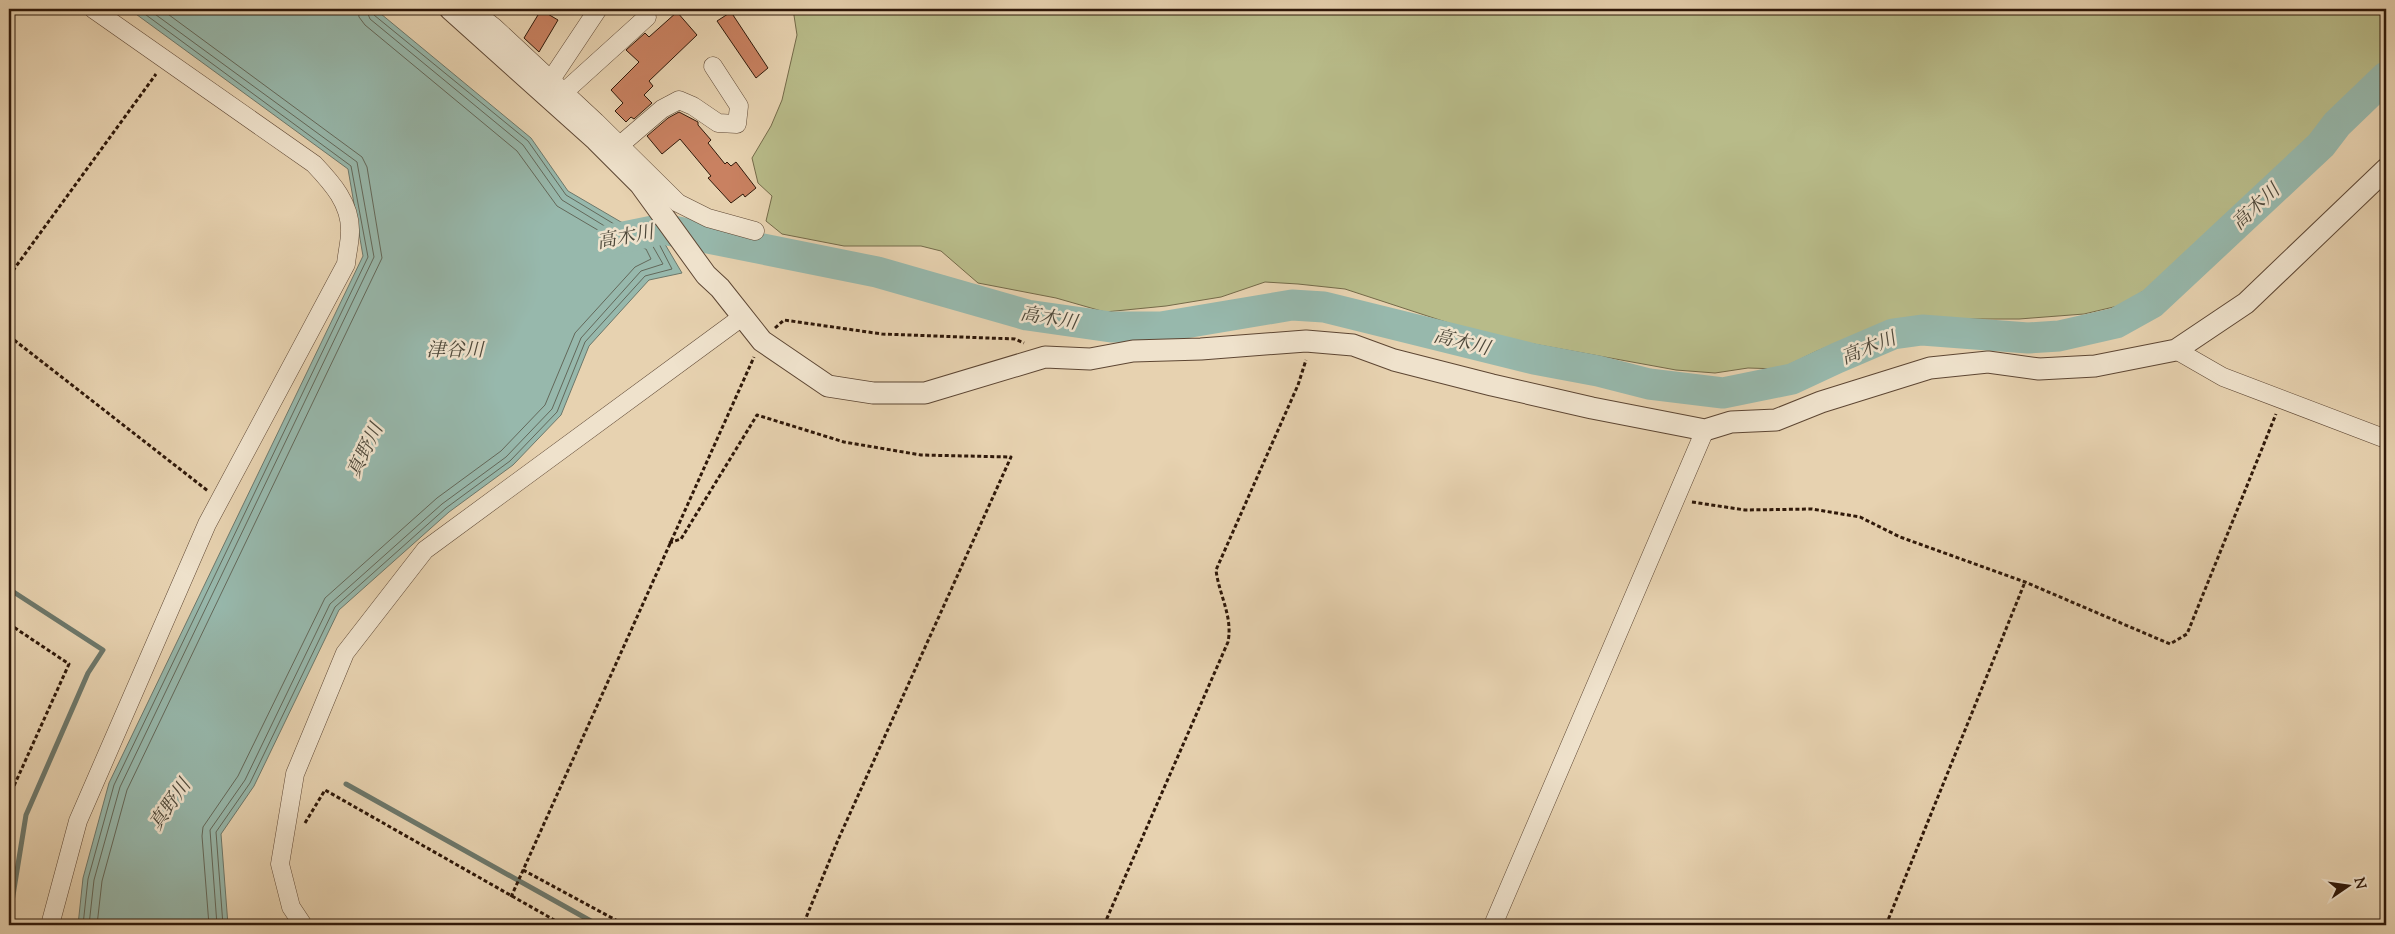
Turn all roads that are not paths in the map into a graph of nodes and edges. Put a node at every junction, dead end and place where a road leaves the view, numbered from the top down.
1 (94, 9) edge
2 (450, 9) edge
3 (473, 9) edge
4 (598, 9) edge
5 (647, 17) dead end
6 (714, 66) dead end
7 (550, 81) junction
8 (563, 93) junction
9 (620, 145) junction
10 (2386, 169) edge
11 (755, 231) dead end
12 (742, 317) junction
13 (2176, 350) junction
14 (1705, 430) junction
15 (2386, 438) edge
16 (50, 925) edge
17 (303, 925) edge
18 (1493, 925) edge

1 - 16 street
2 - 12 street
3 - 7 street
4 - 7 street
5 - 8 street
6 - 9 street
7 - 8 street
8 - 9 street
9 - 11 street
10 - 13 street
12 - 14 street
12 - 17 street
13 - 14 street
13 - 15 street
14 - 18 street

